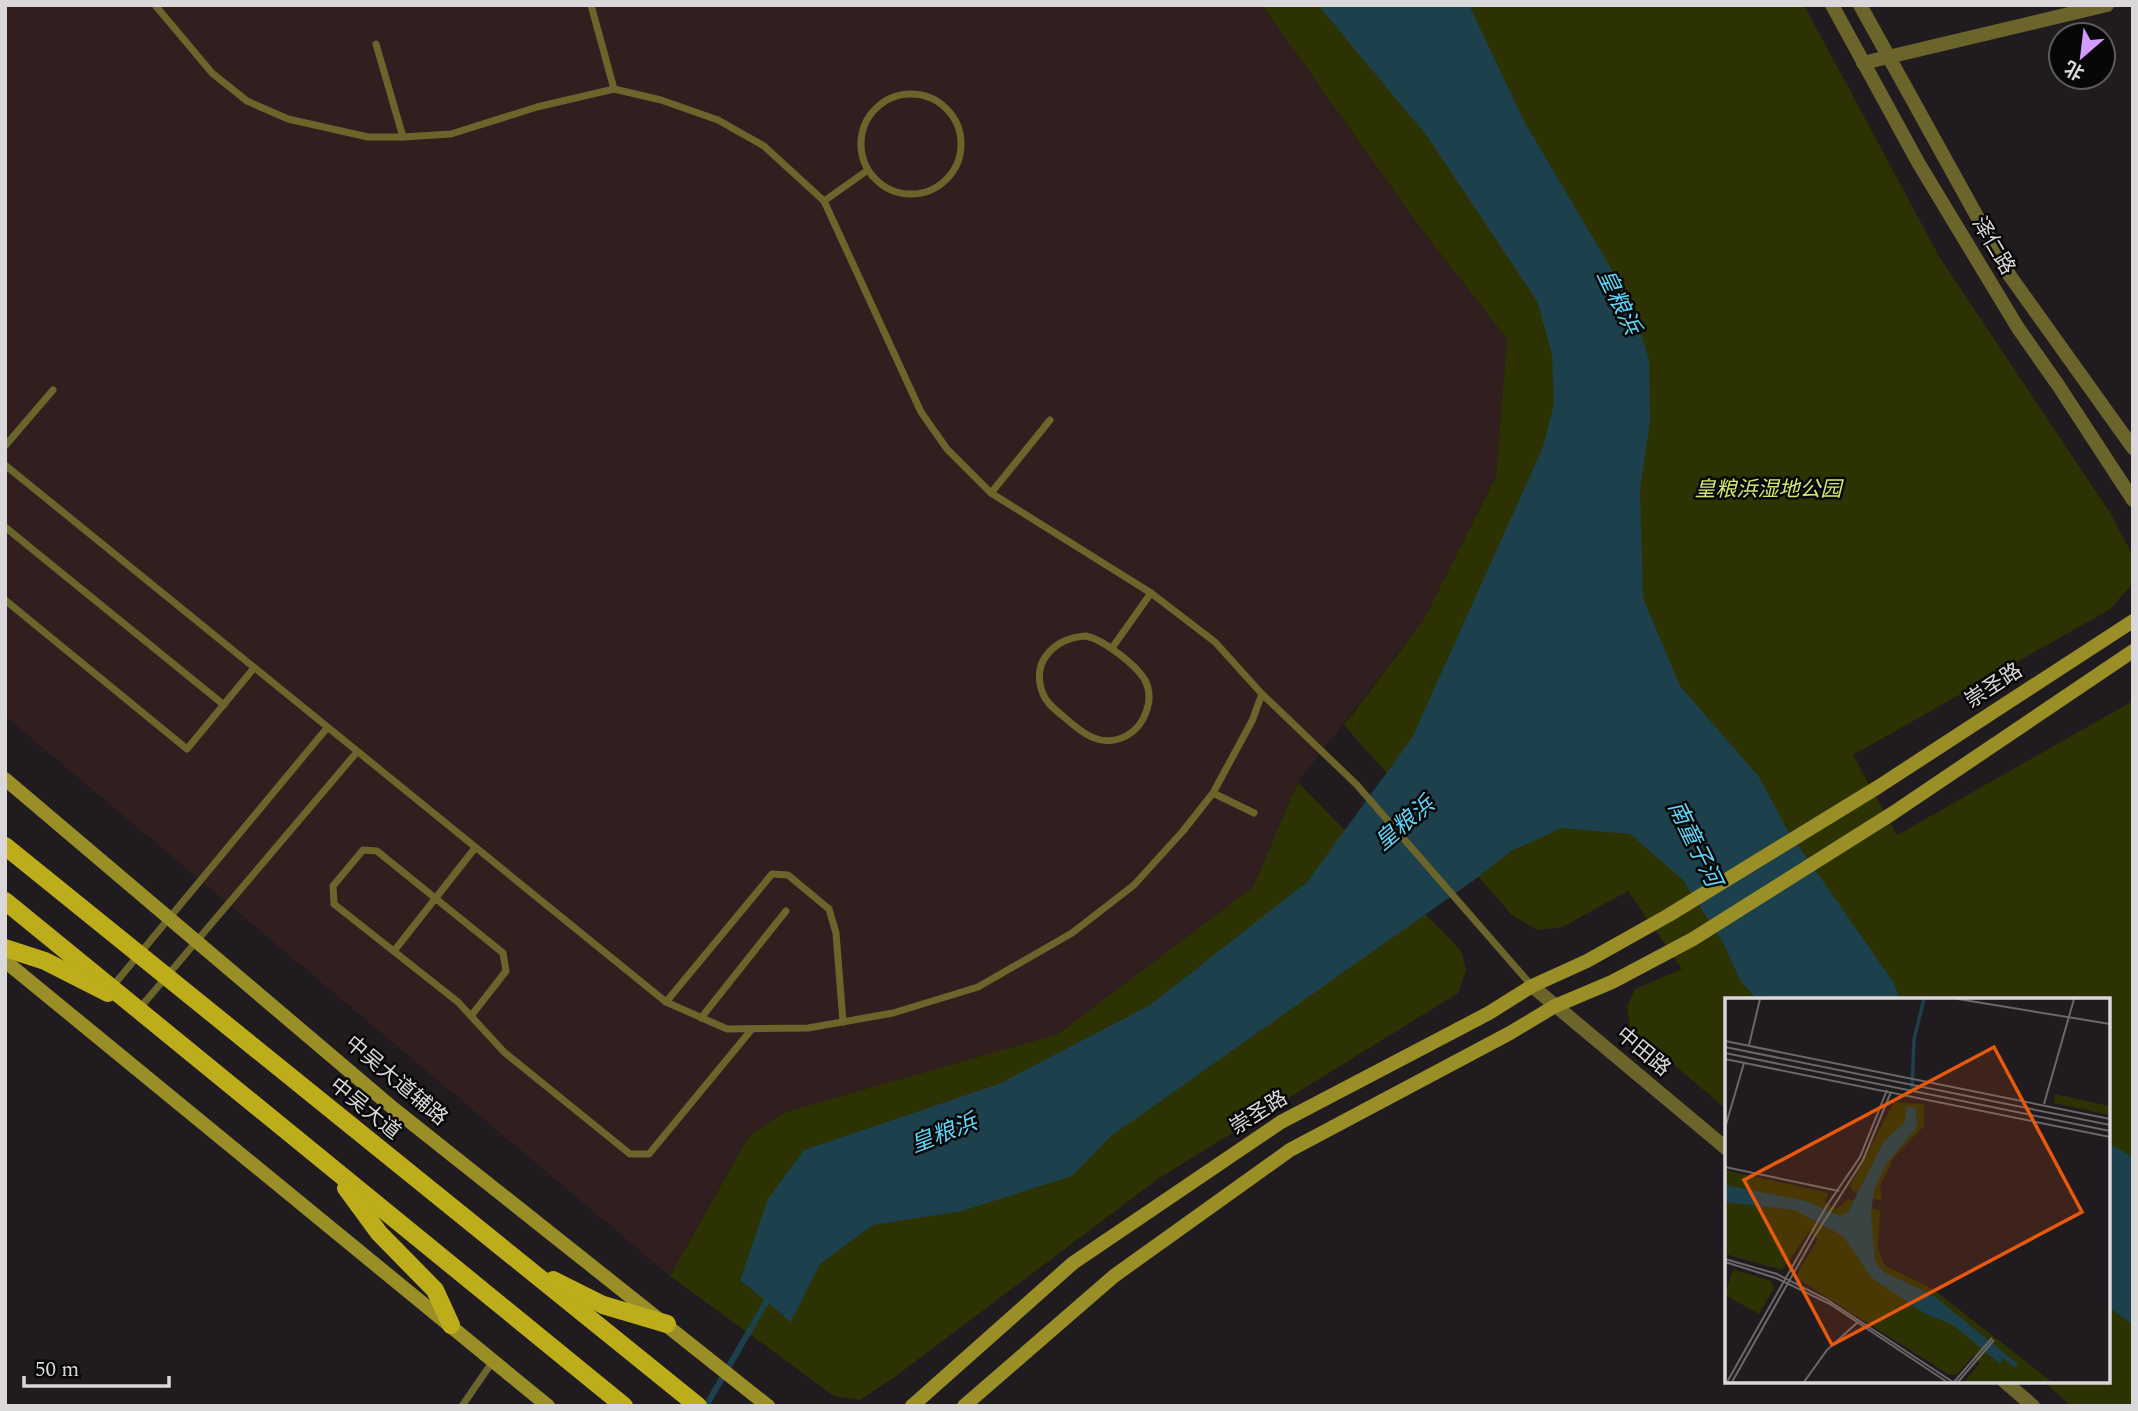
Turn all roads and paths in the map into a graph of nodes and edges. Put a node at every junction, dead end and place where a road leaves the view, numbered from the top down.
1 (155, 5) edge
2 (591, 5) edge
3 (1832, 5) edge
4 (1860, 5) edge
5 (2107, 5) edge
6 (376, 44) dead end
7 (1888, 57) junction
8 (1863, 63) junction
9 (614, 89) junction
10 (403, 137) junction
11 (868, 170) junction
12 (824, 201) junction
13 (53, 390) dead end
14 (1051, 420) dead end
15 (5, 446) edge
16 (2133, 448) edge
17 (5, 466) edge
18 (991, 493) junction
19 (2133, 500) edge
20 (5, 527) edge
21 (1151, 593) junction
22 (5, 600) edge
23 (2133, 621) edge
24 (1112, 648) junction
25 (2133, 651) edge
26 (254, 668) junction
27 (1262, 694) junction
28 (224, 705) junction
29 (327, 727) junction
30 (357, 752) junction
31 (5, 779) edge
32 (1213, 793) junction
33 (1254, 813) dead end
34 (5, 846) edge
35 (475, 848) junction
36 (435, 898) junction
37 (5, 901) edge
38 (786, 911) dead end
39 (170, 917) junction
40 (197, 940) junction
41 (5, 948) edge
42 (394, 951) junction
43 (139, 955) junction
44 (5, 961) edge
45 (166, 977) junction
46 (1532, 986) junction
47 (112, 987) junction
48 (666, 1002) junction
49 (1555, 1006) junction
50 (139, 1009) junction
51 (471, 1016) junction
52 (701, 1018) junction
53 (843, 1022) junction
54 (752, 1029) junction
55 (1725, 1147) edge
56 (332, 1168) junction
57 (525, 1265) junction
58 (667, 1324) junction
59 (451, 1325) junction
60 (493, 1360) junction
61 (2006, 1383) edge
62 (462, 1406) edge
63 (548, 1406) edge
64 (624, 1406) edge
65 (698, 1406) edge
66 (768, 1406) edge
67 (912, 1406) edge
68 (964, 1406) edge
69 (2033, 1406) edge

1 - 10 lane
2 - 9 lane
3 - 8 street, 泽仁路
4 - 7 street, 泽仁路
5 - 7 street
6 - 10 lane
7 - 8 street
7 - 16 street, 泽仁路
8 - 19 street, 泽仁路
9 - 10 lane
9 - 12 lane
11 - 11 lane
11 - 12 lane
12 - 18 lane
13 - 15 lane
14 - 18 lane
17 - 26 lane
18 - 21 lane
20 - 28 lane
21 - 24 lane
21 - 27 lane
22 - 28 lane
23 - 46 main road, 崇圣路
24 - 24 lane
25 - 49 main road
26 - 28 lane
26 - 29 lane
27 - 32 lane
27 - 46 lane
29 - 30 lane
29 - 39 lane
30 - 35 lane
30 - 40 lane
31 - 39 main road, 中吴大道辅路
32 - 33 lane
32 - 53 lane
34 - 43 main road, 中吴大道
35 - 36 lane
35 - 48 lane
36 - 42 lane
36 - 42 lane
36 - 51 lane
37 - 47 main road
38 - 52 lane
39 - 40 main road, 中吴大道辅路
39 - 43 lane
40 - 45 lane
40 - 58 main road, 中吴大道辅路
41 - 50 main road
42 - 51 lane
43 - 45 main road, 中吴大道
43 - 47 lane
44 - 59 main road
45 - 50 lane
45 - 57 main road, 中吴大道
46 - 49 street, 中田路
46 - 67 main road, 崇圣路
47 - 50 main road
48 - 52 lane
48 - 53 lane
49 - 55 street, 中田路
49 - 68 main road
50 - 56 main road
51 - 54 lane
52 - 54 lane
53 - 54 lane
56 - 59 main road
56 - 64 main road
57 - 58 main road
57 - 65 main road, 中吴大道
58 - 66 main road, 中吴大道辅路
59 - 60 main road
60 - 62 lane
60 - 63 main road
61 - 69 street

